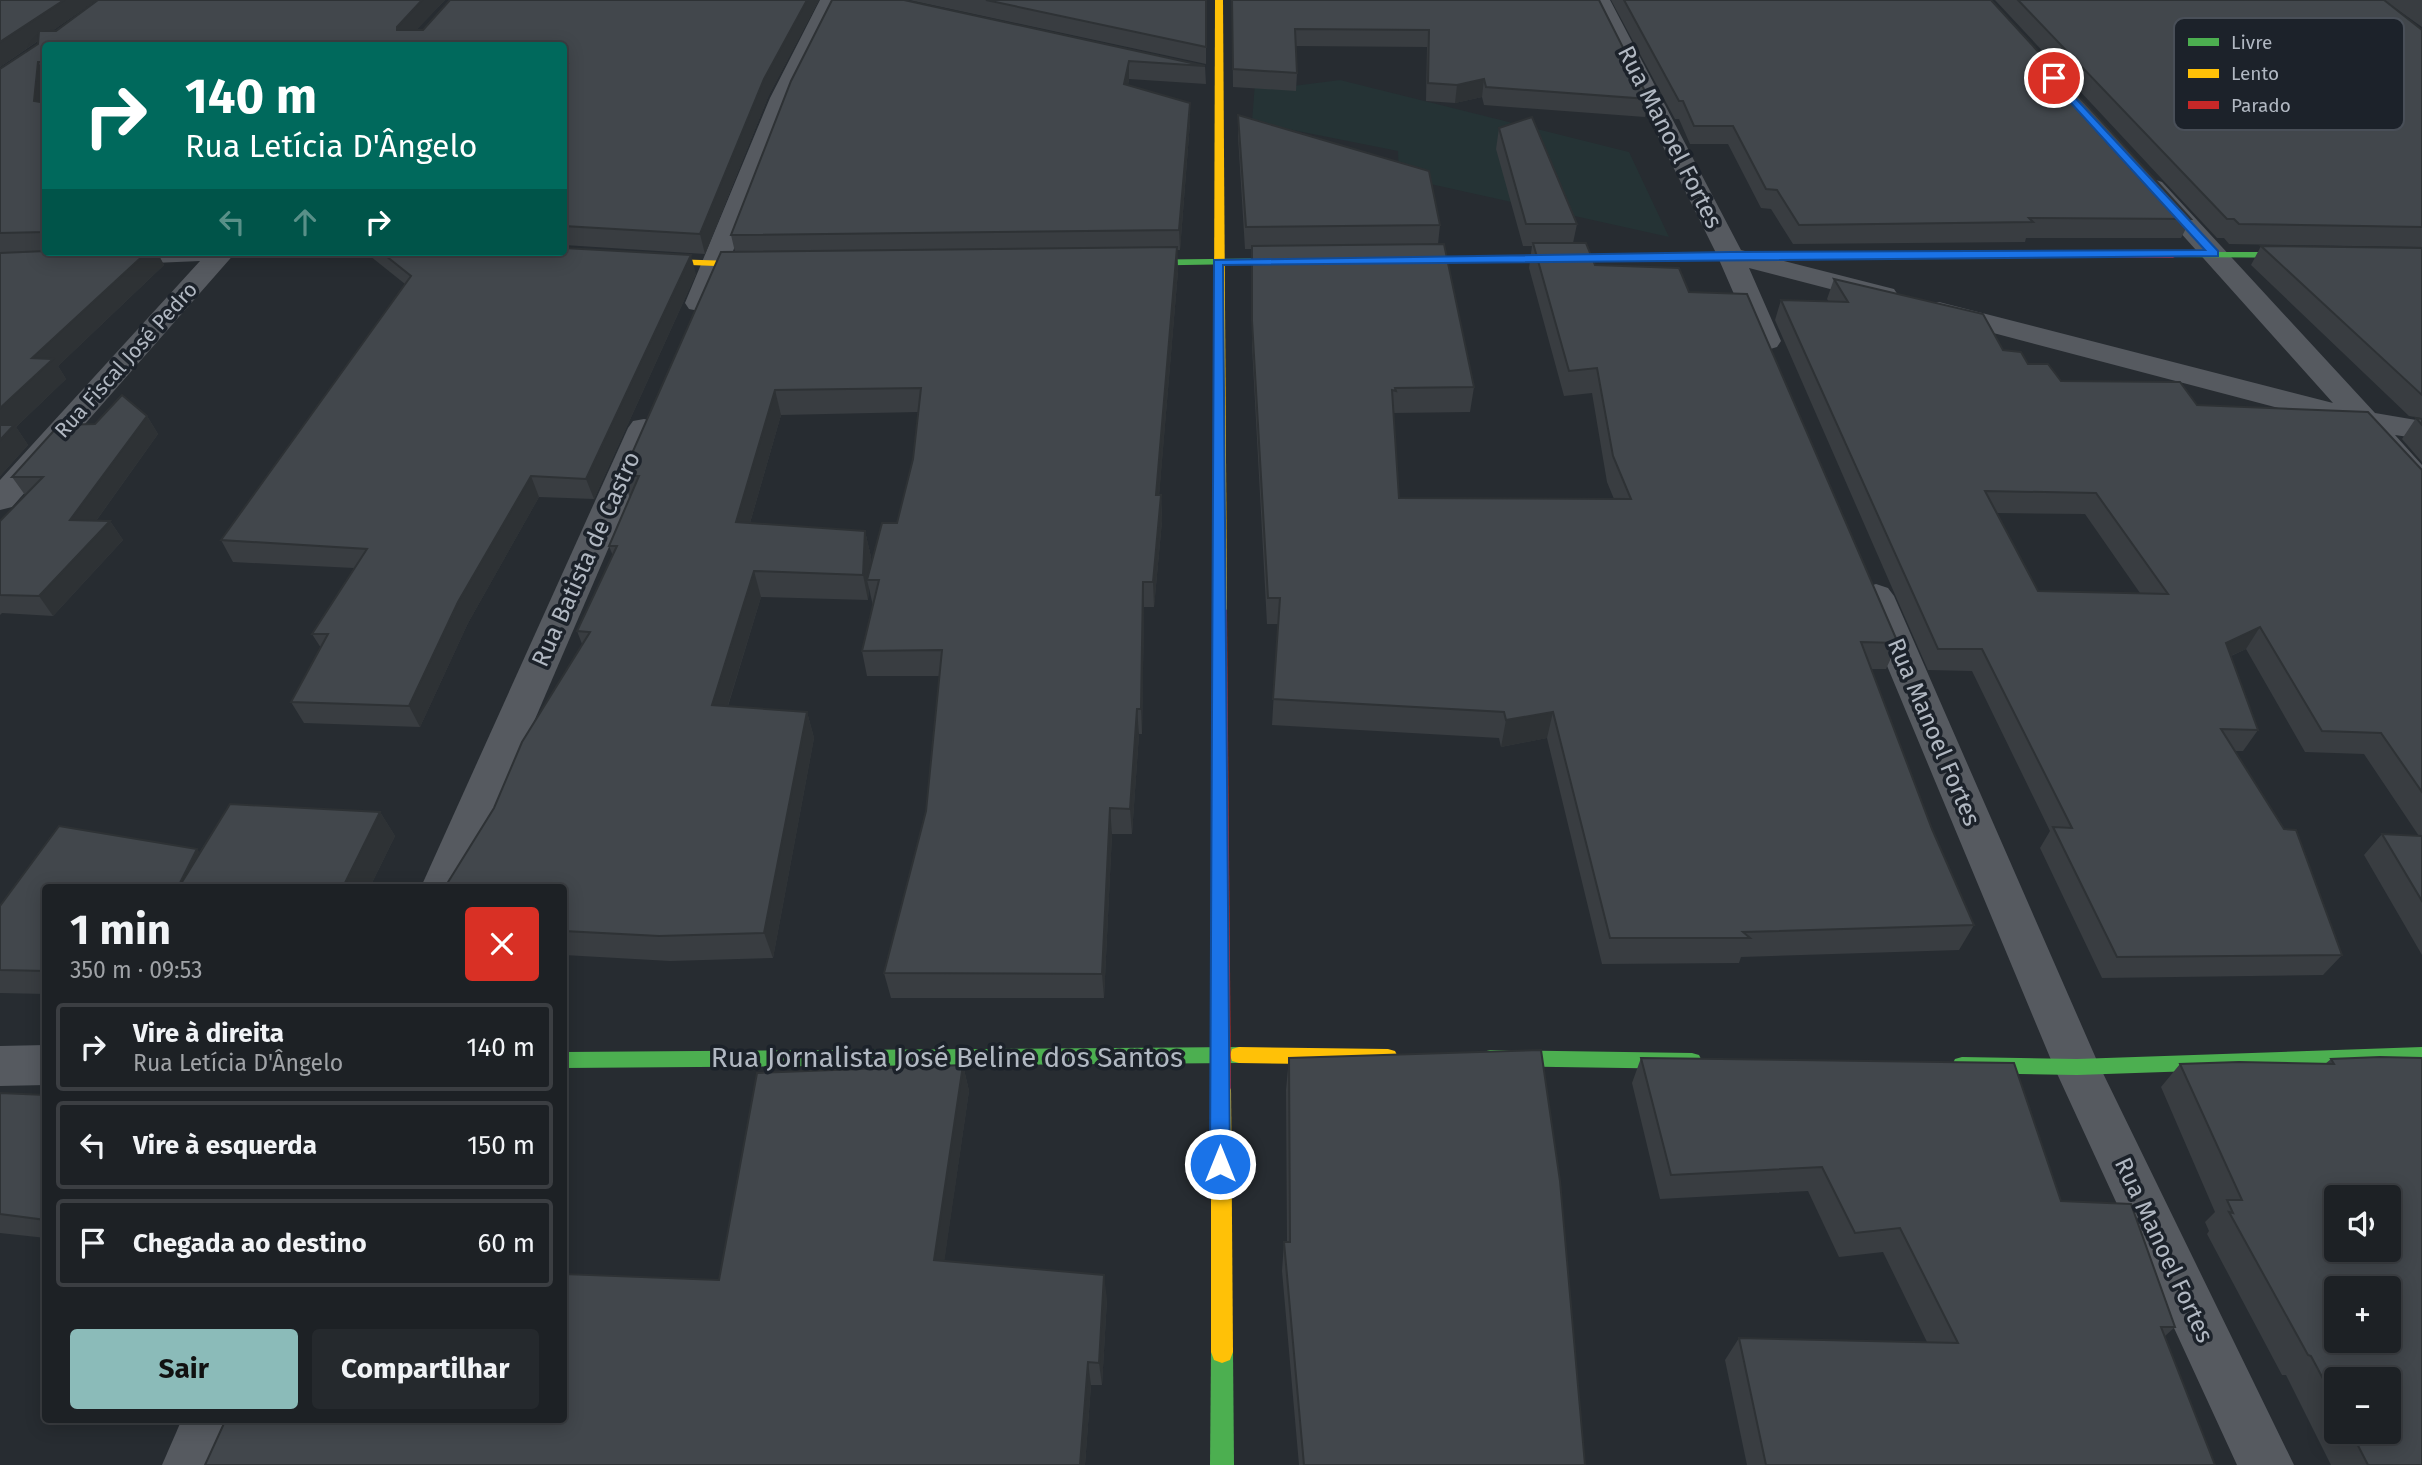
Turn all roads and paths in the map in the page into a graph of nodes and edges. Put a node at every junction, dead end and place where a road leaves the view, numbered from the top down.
1 (830, 0) edge
2 (1219, 0) edge
3 (1600, 0) edge
4 (1192, 72) edge
5 (1219, 78) junction
6 (2140, 173) edge
7 (2214, 254) junction
8 (1730, 255) junction
9 (2325, 255) edge
10 (140, 256) edge
11 (219, 256) edge
12 (82, 259) edge
13 (623, 260) edge
14 (1384, 260) edge
15 (1315, 261) edge
16 (1217, 262) junction
17 (1106, 263) edge
18 (716, 265) junction
19 (785, 265) edge
20 (688, 329) edge
21 (1779, 369) edge
22 (654, 405) edge
23 (2364, 421) junction
24 (2422, 430) edge
25 (2422, 484) edge
26 (0, 500) edge
27 (1860, 560) edge
28 (443, 884) edge
29 (1219, 1055) junction
30 (2422, 1055) edge
31 (1399, 1057) edge
32 (1468, 1058) edge
33 (567, 1060) edge
34 (1703, 1061) edge
35 (42, 1065) edge
36 (1939, 1065) edge
37 (0, 1066) edge
38 (2077, 1066) junction
39 (208, 1423) edge
40 (190, 1465) edge
41 (1222, 1465) edge
42 (2266, 1465) edge

1 - 18 street
2 - 5 street
3 - 8 street, Rua Manoel Fortes
4 - 5 street
5 - 16 street
6 - 7 street
7 - 8 street
7 - 9 street
7 - 23 street
8 - 14 street
8 - 21 street, Rua Manoel Fortes
8 - 23 street
10 - 12 street
11 - 26 street, Rua Fiscal José Pedro
13 - 18 street
15 - 16 street
16 - 17 street
16 - 29 street
18 - 19 street
18 - 20 street
22 - 28 street, Rua Batista de Castro
23 - 24 street
23 - 25 street
27 - 38 street, Rua Manoel Fortes
29 - 31 street, Rua Jornalista José Beline dos Santos
29 - 33 street, Rua Jornalista José Beline dos Santos
29 - 41 street
30 - 38 street
32 - 34 street
35 - 37 street
36 - 38 street
38 - 42 street, Rua Manoel Fortes
39 - 40 street

